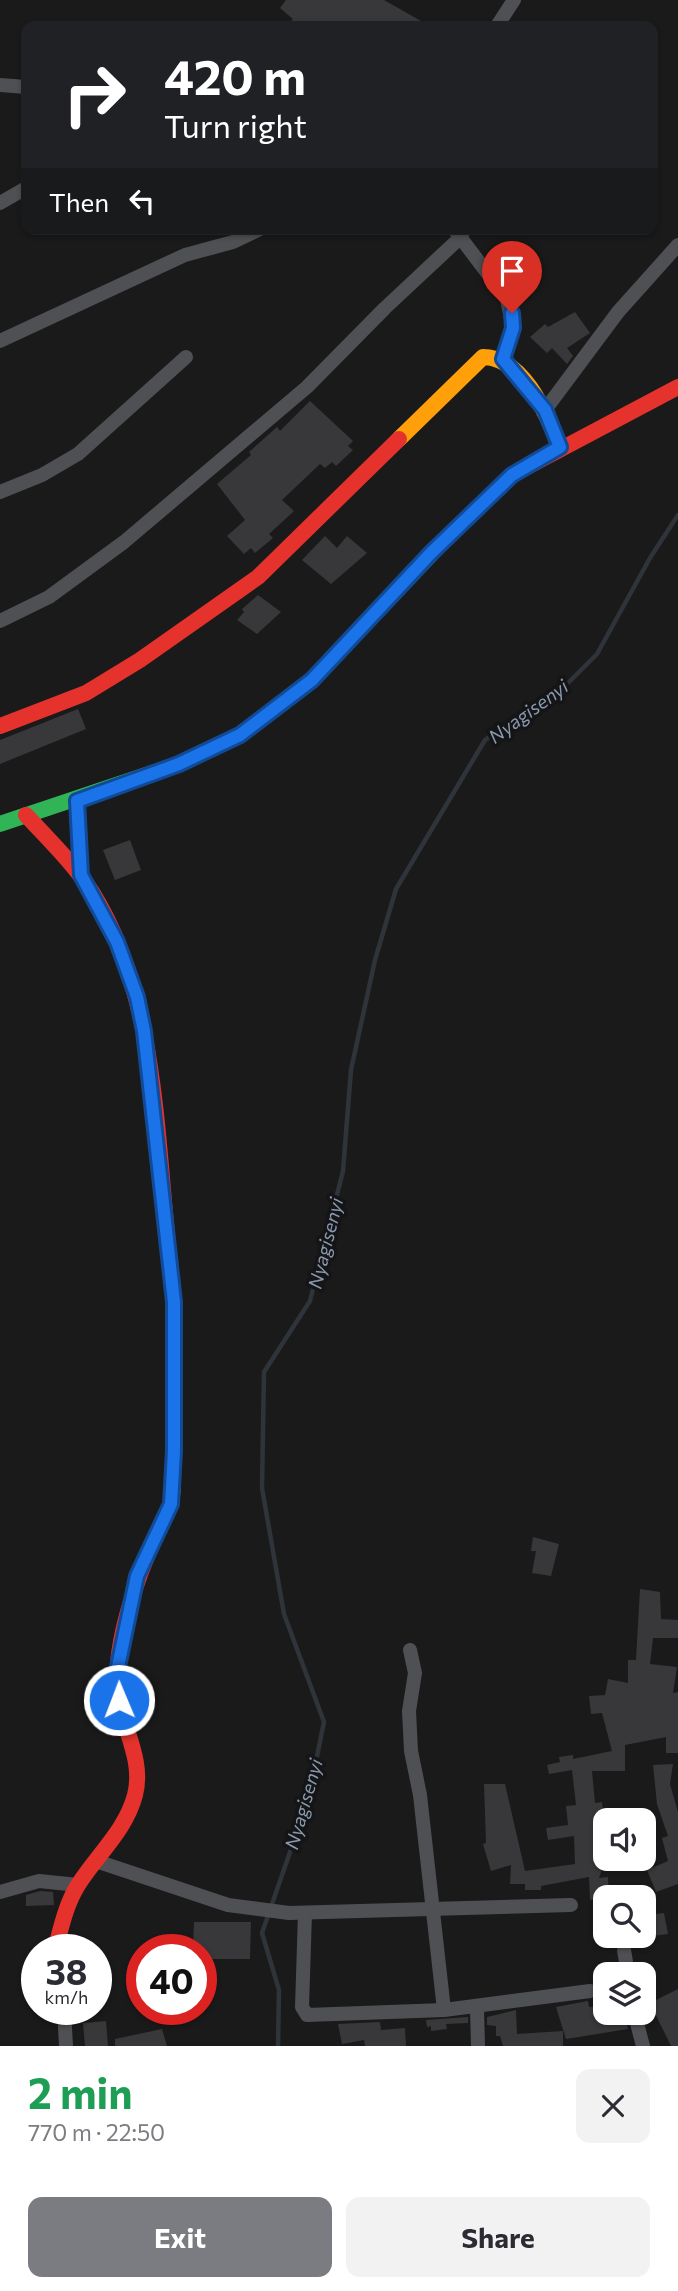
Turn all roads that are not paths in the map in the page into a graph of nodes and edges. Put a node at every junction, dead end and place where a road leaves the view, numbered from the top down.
1 (514, 0) edge
2 (500, 21) edge
3 (0, 85) edge
4 (21, 87) edge
5 (21, 191) edge
6 (0, 203) edge
7 (248, 235) edge
8 (456, 235) edge
9 (459, 235) edge
10 (678, 245) edge
11 (0, 341) edge
12 (186, 357) dead end
13 (503, 359) junction
14 (678, 387) edge
15 (545, 410) junction
16 (560, 447) junction
17 (0, 492) edge
18 (0, 621) edge
19 (0, 726) edge
20 (77, 801) junction
21 (26, 815) junction
22 (0, 824) edge
23 (81, 875) junction
24 (410, 1650) dead end
25 (96, 1861) junction
26 (78, 1885) junction
27 (0, 1892) edge
28 (571, 1905) dead end
29 (432, 1908) junction
30 (305, 1913) junction
31 (60, 1934) edge
32 (624, 1950) dead end
33 (626, 1962) edge
34 (590, 1991) dead end
35 (477, 2008) junction
36 (444, 2010) junction
37 (65, 2025) edge
38 (637, 2025) edge
39 (66, 2046) edge
40 (478, 2046) edge
41 (643, 2046) edge

1 - 2 street
3 - 4 street
5 - 6 street
7 - 11 street
8 - 18 street
9 - 13 street
10 - 15 street
12 - 17 street
13 - 15 street
13 - 19 street
14 - 16 street
15 - 16 street
16 - 20 street
20 - 21 street
20 - 23 street
21 - 22 street
21 - 23 street
23 - 25 street
24 - 29 street
25 - 26 street
25 - 30 street
26 - 27 street
26 - 31 street
28 - 29 street
29 - 30 street
29 - 36 street
30 - 36 street
32 - 33 street
34 - 35 street
35 - 36 street
35 - 40 street
37 - 39 street
38 - 41 street

